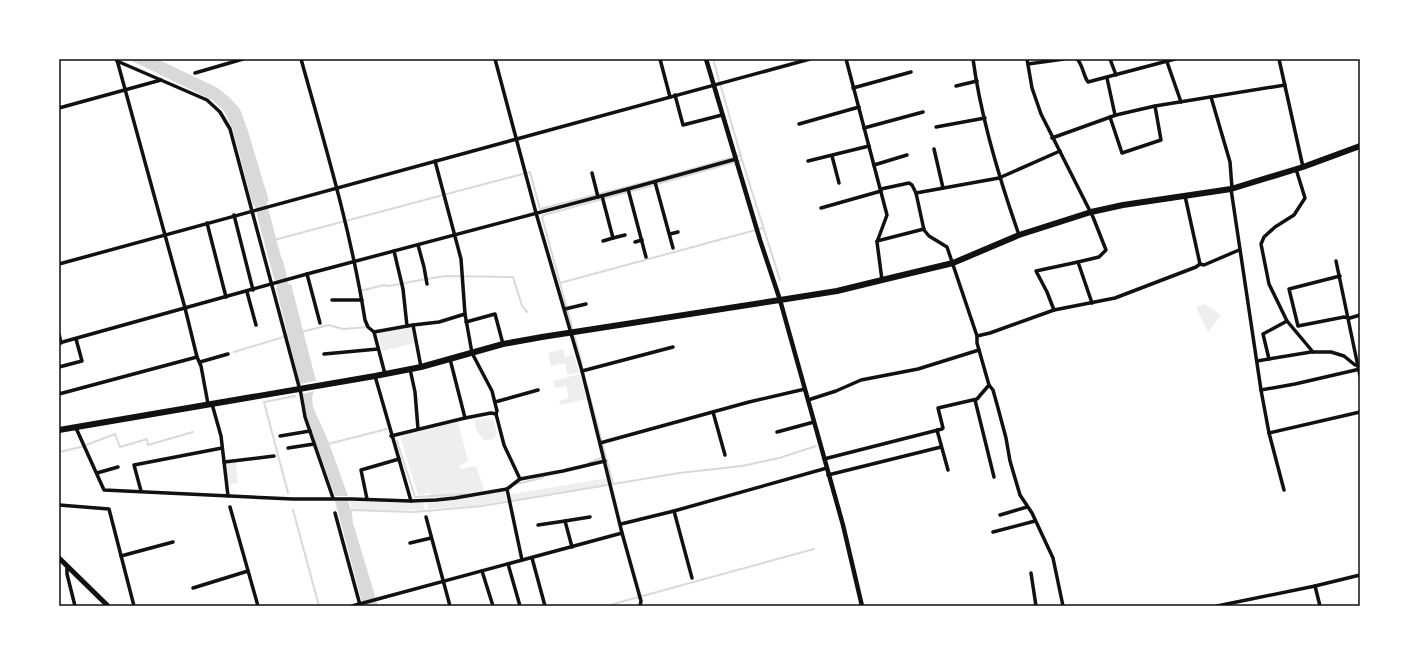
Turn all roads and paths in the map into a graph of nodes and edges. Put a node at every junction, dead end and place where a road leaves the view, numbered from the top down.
1 (243, 59) edge
2 (302, 59) edge
3 (495, 59) edge
4 (660, 59) edge
5 (706, 59) edge
6 (810, 59) edge
7 (846, 59) edge
8 (973, 59) edge
9 (1026, 59) edge
10 (1064, 59) edge
11 (1077, 59) edge
12 (1110, 59) edge
13 (1175, 59) edge
14 (1279, 59) edge
15 (117, 60) edge
16 (1167, 60) edge
17 (1028, 64) junction
18 (911, 72) dead end
19 (196, 73) dead end
20 (1116, 75) junction
21 (1107, 78) junction
22 (161, 80) junction
23 (977, 81) junction
24 (1286, 85) junction
25 (713, 86) junction
26 (956, 86) dead end
27 (854, 88) junction
28 (125, 90) junction
29 (675, 95) junction
30 (670, 97) junction
31 (1211, 97) junction
32 (1181, 102) junction
33 (1155, 106) junction
34 (858, 107) junction
35 (59, 108) edge
36 (923, 112) dead end
37 (722, 115) junction
38 (1115, 115) junction
39 (1110, 117) junction
40 (985, 118) junction
41 (799, 124) dead end
42 (936, 127) dead end
43 (864, 128) junction
44 (1052, 138) junction
45 (516, 139) junction
46 (868, 146) junction
47 (1360, 146) edge
48 (934, 149) dead end
49 (1060, 151) junction
50 (907, 155) dead end
51 (832, 156) junction
52 (736, 159) junction
53 (435, 161) junction
54 (808, 161) dead end
55 (874, 165) junction
56 (1303, 167) junction
57 (1296, 169) junction
58 (592, 173) dead end
59 (999, 178) junction
60 (655, 182) junction
61 (839, 183) dead end
62 (336, 187) junction
63 (943, 188) junction
64 (1232, 188) junction
65 (628, 189) junction
66 (881, 190) junction
67 (916, 193) junction
68 (600, 196) junction
69 (1185, 196) junction
70 (821, 208) dead end
71 (253, 210) junction
72 (1091, 212) junction
73 (536, 213) junction
74 (234, 215) junction
75 (207, 223) junction
76 (924, 229) junction
77 (678, 232) dead end
78 (164, 234) junction
79 (670, 234) junction
80 (455, 235) junction
81 (625, 235) dead end
82 (1019, 235) junction
83 (613, 238) junction
84 (642, 240) junction
85 (877, 240) junction
86 (603, 241) dead end
87 (635, 242) dead end
88 (418, 245) junction
89 (673, 248) dead end
90 (1239, 250) junction
91 (394, 251) junction
92 (646, 257) dead end
93 (1336, 261) dead end
94 (355, 262) junction
95 (1078, 262) junction
96 (953, 263) junction
97 (59, 264) edge
98 (1200, 264) junction
99 (307, 274) junction
100 (1340, 276) junction
101 (882, 280) junction
102 (427, 284) dead end
103 (253, 290) junction
104 (247, 292) junction
105 (226, 297) junction
106 (332, 300) dead end
107 (362, 300) junction
108 (780, 300) junction
109 (1092, 302) junction
110 (586, 304) dead end
111 (185, 308) junction
112 (565, 309) junction
113 (1054, 310) junction
114 (465, 314) junction
115 (1360, 316) edge
116 (1348, 318) junction
117 (1287, 320) junction
118 (466, 322) junction
119 (320, 323) dead end
120 (256, 325) dead end
121 (413, 325) junction
122 (407, 326) junction
123 (374, 332) junction
124 (571, 332) junction
125 (59, 334) edge
126 (977, 336) junction
127 (76, 339) junction
128 (60, 343) edge
129 (503, 344) junction
130 (674, 347) dead end
131 (378, 349) junction
132 (979, 350) junction
133 (1313, 352) junction
134 (472, 353) junction
135 (228, 354) dead end
136 (324, 354) dead end
137 (197, 357) junction
138 (450, 358) junction
139 (1269, 359) junction
140 (1257, 361) junction
141 (200, 362) junction
142 (421, 366) junction
143 (59, 367) edge
144 (1359, 368) edge
145 (410, 369) junction
146 (582, 371) junction
147 (385, 374) junction
148 (375, 376) junction
149 (1360, 376) edge
150 (989, 385) junction
151 (302, 389) junction
152 (805, 389) junction
153 (538, 390) dead end
154 (1261, 390) junction
155 (59, 393) edge
156 (808, 400) junction
157 (975, 400) junction
158 (495, 402) junction
159 (210, 404) junction
160 (713, 412) junction
161 (1360, 412) edge
162 (496, 414) junction
163 (465, 418) junction
164 (814, 422) junction
165 (76, 428) junction
166 (418, 429) junction
167 (59, 430) edge
168 (937, 430) junction
169 (310, 431) junction
170 (777, 432) dead end
171 (1269, 433) junction
172 (280, 436) dead end
173 (391, 436) junction
174 (600, 443) junction
175 (314, 444) junction
176 (941, 447) junction
177 (222, 448) junction
178 (288, 448) dead end
179 (725, 455) dead end
180 (274, 456) dead end
181 (399, 459) junction
182 (824, 459) junction
183 (605, 461) junction
184 (224, 462) junction
185 (118, 467) dead end
186 (827, 468) junction
187 (948, 470) dead end
188 (97, 473) junction
189 (828, 475) junction
190 (994, 477) dead end
191 (520, 479) junction
192 (507, 489) junction
193 (1284, 490) dead end
194 (141, 491) junction
195 (228, 496) junction
196 (333, 498) junction
197 (367, 499) junction
198 (411, 501) junction
199 (59, 505) edge
200 (230, 506) dead end
201 (1028, 507) junction
202 (674, 511) junction
203 (335, 513) dead end
204 (1000, 514) dead end
205 (426, 517) dead end
206 (590, 517) dead end
207 (1035, 520) junction
208 (565, 521) junction
209 (620, 524) junction
210 (538, 526) dead end
211 (993, 532) dead end
212 (622, 534) junction
213 (431, 538) junction
214 (173, 542) dead end
215 (410, 543) dead end
216 (572, 547) junction
217 (122, 556) junction
218 (59, 558) edge
219 (532, 558) junction
220 (522, 560) junction
221 (508, 564) junction
222 (67, 566) junction
223 (248, 571) junction
224 (482, 571) junction
225 (1031, 573) dead end
226 (1360, 575) edge
227 (692, 578) dead end
228 (443, 581) junction
229 (1315, 586) junction
230 (193, 588) dead end
231 (360, 605) edge
232 (75, 606) edge
233 (108, 606) edge
234 (134, 606) edge
235 (258, 606) edge
236 (352, 606) edge
237 (450, 606) edge
238 (493, 606) edge
239 (520, 606) edge
240 (546, 606) edge
241 (640, 606) edge
242 (862, 606) edge
243 (1034, 606) edge
244 (1063, 606) edge
245 (1217, 606) edge
246 (1320, 606) edge

1 - 19 street
2 - 62 street
3 - 45 street
4 - 30 street
5 - 25 street
6 - 25 street
7 - 27 street
8 - 23 street
9 - 17 street
10 - 17 street
11 - 21 street
12 - 20 street
13 - 16 street
14 - 24 street
15 - 22 street
15 - 28 street
16 - 20 street
16 - 32 street
17 - 44 street
18 - 27 street
20 - 21 street
21 - 38 street
22 - 28 street
22 - 71 street
23 - 26 street
23 - 40 street
24 - 31 street
24 - 56 street
25 - 29 street
25 - 37 street
27 - 34 street
28 - 35 street
28 - 78 street
29 - 30 street
29 - 37 street
30 - 45 street
31 - 32 street
31 - 64 street
32 - 33 street
33 - 38 street
33 - 39 street
34 - 41 street
34 - 43 street
36 - 43 street
37 - 52 street
38 - 39 street
39 - 44 street
40 - 42 street
40 - 59 street
43 - 46 street
44 - 49 street
45 - 53 street
45 - 73 street
46 - 51 street
46 - 55 street
47 - 56 highway
48 - 63 street
49 - 59 street
49 - 72 street
50 - 55 street
51 - 54 street
51 - 61 street
52 - 60 street
52 - 108 street
53 - 62 street
53 - 80 street
55 - 66 street
56 - 57 highway
57 - 64 highway
57 - 117 street
58 - 68 street
59 - 63 street
59 - 82 street
60 - 65 street
60 - 79 street
62 - 71 street
62 - 94 street
63 - 67 street
64 - 69 highway
64 - 90 street
65 - 68 street
65 - 84 street
66 - 67 street
66 - 70 street
66 - 85 street
67 - 76 street
68 - 73 street
68 - 83 street
69 - 72 highway
69 - 98 street
71 - 74 street
71 - 151 street
72 - 82 highway
72 - 95 street
73 - 80 street
73 - 112 street
74 - 75 street
74 - 103 street
75 - 78 street
75 - 105 street
76 - 85 street
76 - 96 street
77 - 79 street
78 - 97 street
78 - 111 street
79 - 89 street
80 - 88 street
80 - 114 street
81 - 83 street
82 - 96 highway
83 - 86 street
84 - 87 street
84 - 92 street
85 - 101 street
88 - 91 street
88 - 102 street
90 - 98 street
90 - 140 street
91 - 94 street
91 - 122 street
93 - 100 street
94 - 99 street
94 - 107 street
95 - 109 street
95 - 113 street
96 - 101 highway
96 - 126 street
98 - 109 street
99 - 103 street
99 - 119 street
100 - 116 street
100 - 116 street
101 - 108 highway
103 - 104 street
104 - 105 street
104 - 120 street
105 - 111 street
106 - 107 street
107 - 123 street
108 - 124 highway
108 - 152 street
109 - 113 street
110 - 112 street
111 - 127 street
111 - 137 street
112 - 124 street
113 - 126 street
114 - 118 street
114 - 121 street
115 - 116 street
116 - 144 street
117 - 133 street
117 - 139 street
118 - 129 street
118 - 134 street
121 - 122 street
121 - 142 street
122 - 123 street
123 - 131 street
124 - 129 highway
124 - 146 street
125 - 128 street
126 - 132 street
127 - 128 street
127 - 143 street
129 - 134 highway
130 - 146 street
131 - 136 street
131 - 147 street
132 - 150 street
132 - 156 street
133 - 139 street
133 - 144 street
134 - 138 highway
134 - 158 street
135 - 141 street
137 - 141 street
137 - 155 street
138 - 142 highway
138 - 163 street
139 - 140 street
140 - 154 street
141 - 159 street
142 - 145 highway
144 - 149 street
144 - 154 street
145 - 147 highway
145 - 166 street
146 - 174 street
147 - 148 highway
148 - 151 highway
148 - 173 street
150 - 157 street
150 - 201 street
151 - 159 highway
151 - 169 street
152 - 156 street
152 - 160 street
153 - 158 street
154 - 171 street
156 - 164 street
157 - 168 street
157 - 190 street
158 - 162 street
159 - 165 highway
159 - 177 street
160 - 174 street
160 - 179 street
161 - 171 street
162 - 163 street
162 - 191 street
163 - 166 street
164 - 170 street
164 - 182 street
165 - 167 highway
165 - 188 street
166 - 173 street
168 - 176 street
168 - 182 street
169 - 172 street
169 - 175 street
171 - 193 street
173 - 181 street
174 - 183 street
175 - 178 street
175 - 196 street
176 - 187 street
176 - 189 street
177 - 184 street
177 - 194 street
180 - 184 street
181 - 197 street
181 - 198 street
182 - 186 street
183 - 191 street
183 - 209 street
184 - 195 street
185 - 188 street
186 - 189 street
186 - 202 street
188 - 194 street
189 - 242 street
191 - 192 street
192 - 198 street
192 - 220 street
194 - 195 street
195 - 196 street
196 - 197 street
197 - 198 street
199 - 217 street
200 - 223 street
201 - 204 street
201 - 207 street
202 - 209 street
202 - 227 street
203 - 231 street
205 - 213 street
206 - 208 street
207 - 211 street
207 - 244 street
208 - 210 street
208 - 216 street
209 - 212 street
212 - 216 street
212 - 241 street
213 - 215 street
213 - 228 street
214 - 217 street
216 - 219 street
217 - 234 street
218 - 222 main road
219 - 220 street
219 - 240 street
220 - 221 street
221 - 224 street
221 - 239 street
222 - 232 street
222 - 233 main road
223 - 230 street
223 - 235 street
224 - 228 street
224 - 238 street
225 - 243 street
226 - 229 street
228 - 231 street
228 - 237 street
229 - 245 street
229 - 246 street
231 - 236 street

